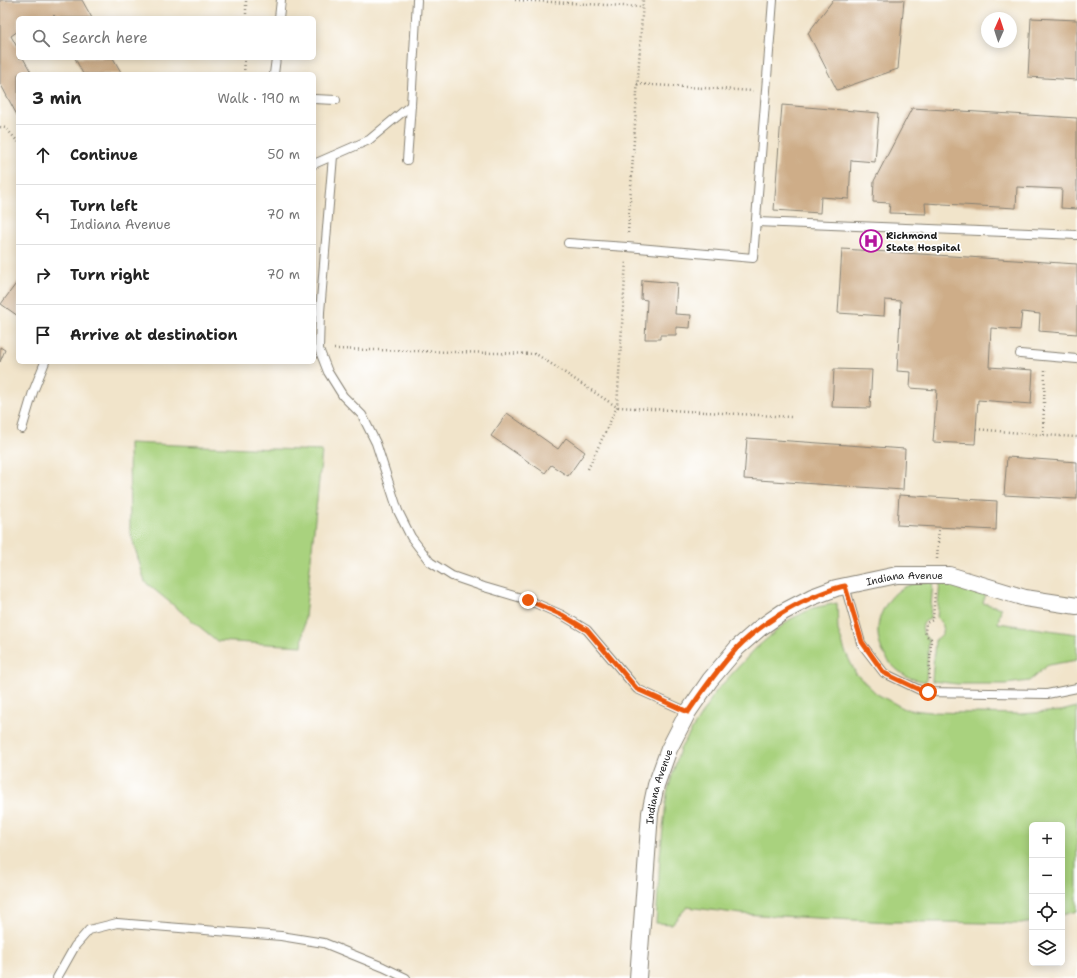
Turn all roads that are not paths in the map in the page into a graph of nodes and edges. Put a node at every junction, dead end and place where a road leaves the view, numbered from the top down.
1 (281, 0) edge
2 (417, 0) edge
3 (773, 0) edge
4 (279, 16) edge
5 (276, 60) edge
6 (274, 72) edge
7 (316, 99) edge
8 (336, 100) dead end
9 (411, 105) junction
10 (333, 156) junction
11 (407, 160) dead end
12 (316, 163) edge
13 (756, 222) junction
14 (1077, 235) edge
15 (568, 243) dead end
16 (1020, 354) dead end
17 (1077, 359) edge
18 (44, 364) edge
19 (22, 429) dead end
20 (845, 586) junction
21 (1077, 606) edge
22 (1077, 688) edge
23 (688, 712) junction
24 (57, 978) edge
25 (406, 978) edge
26 (638, 978) edge

1 - 4 lane
2 - 9 lane
3 - 13 lane
5 - 6 lane
7 - 8 lane
9 - 10 lane
9 - 11 lane
10 - 12 lane
10 - 23 lane
13 - 14 lane
13 - 15 lane
16 - 17 lane
18 - 19 lane
20 - 21 street, Indiana Avenue
20 - 22 lane
20 - 23 street, Indiana Avenue
23 - 26 street, Indiana Avenue
24 - 25 lane

